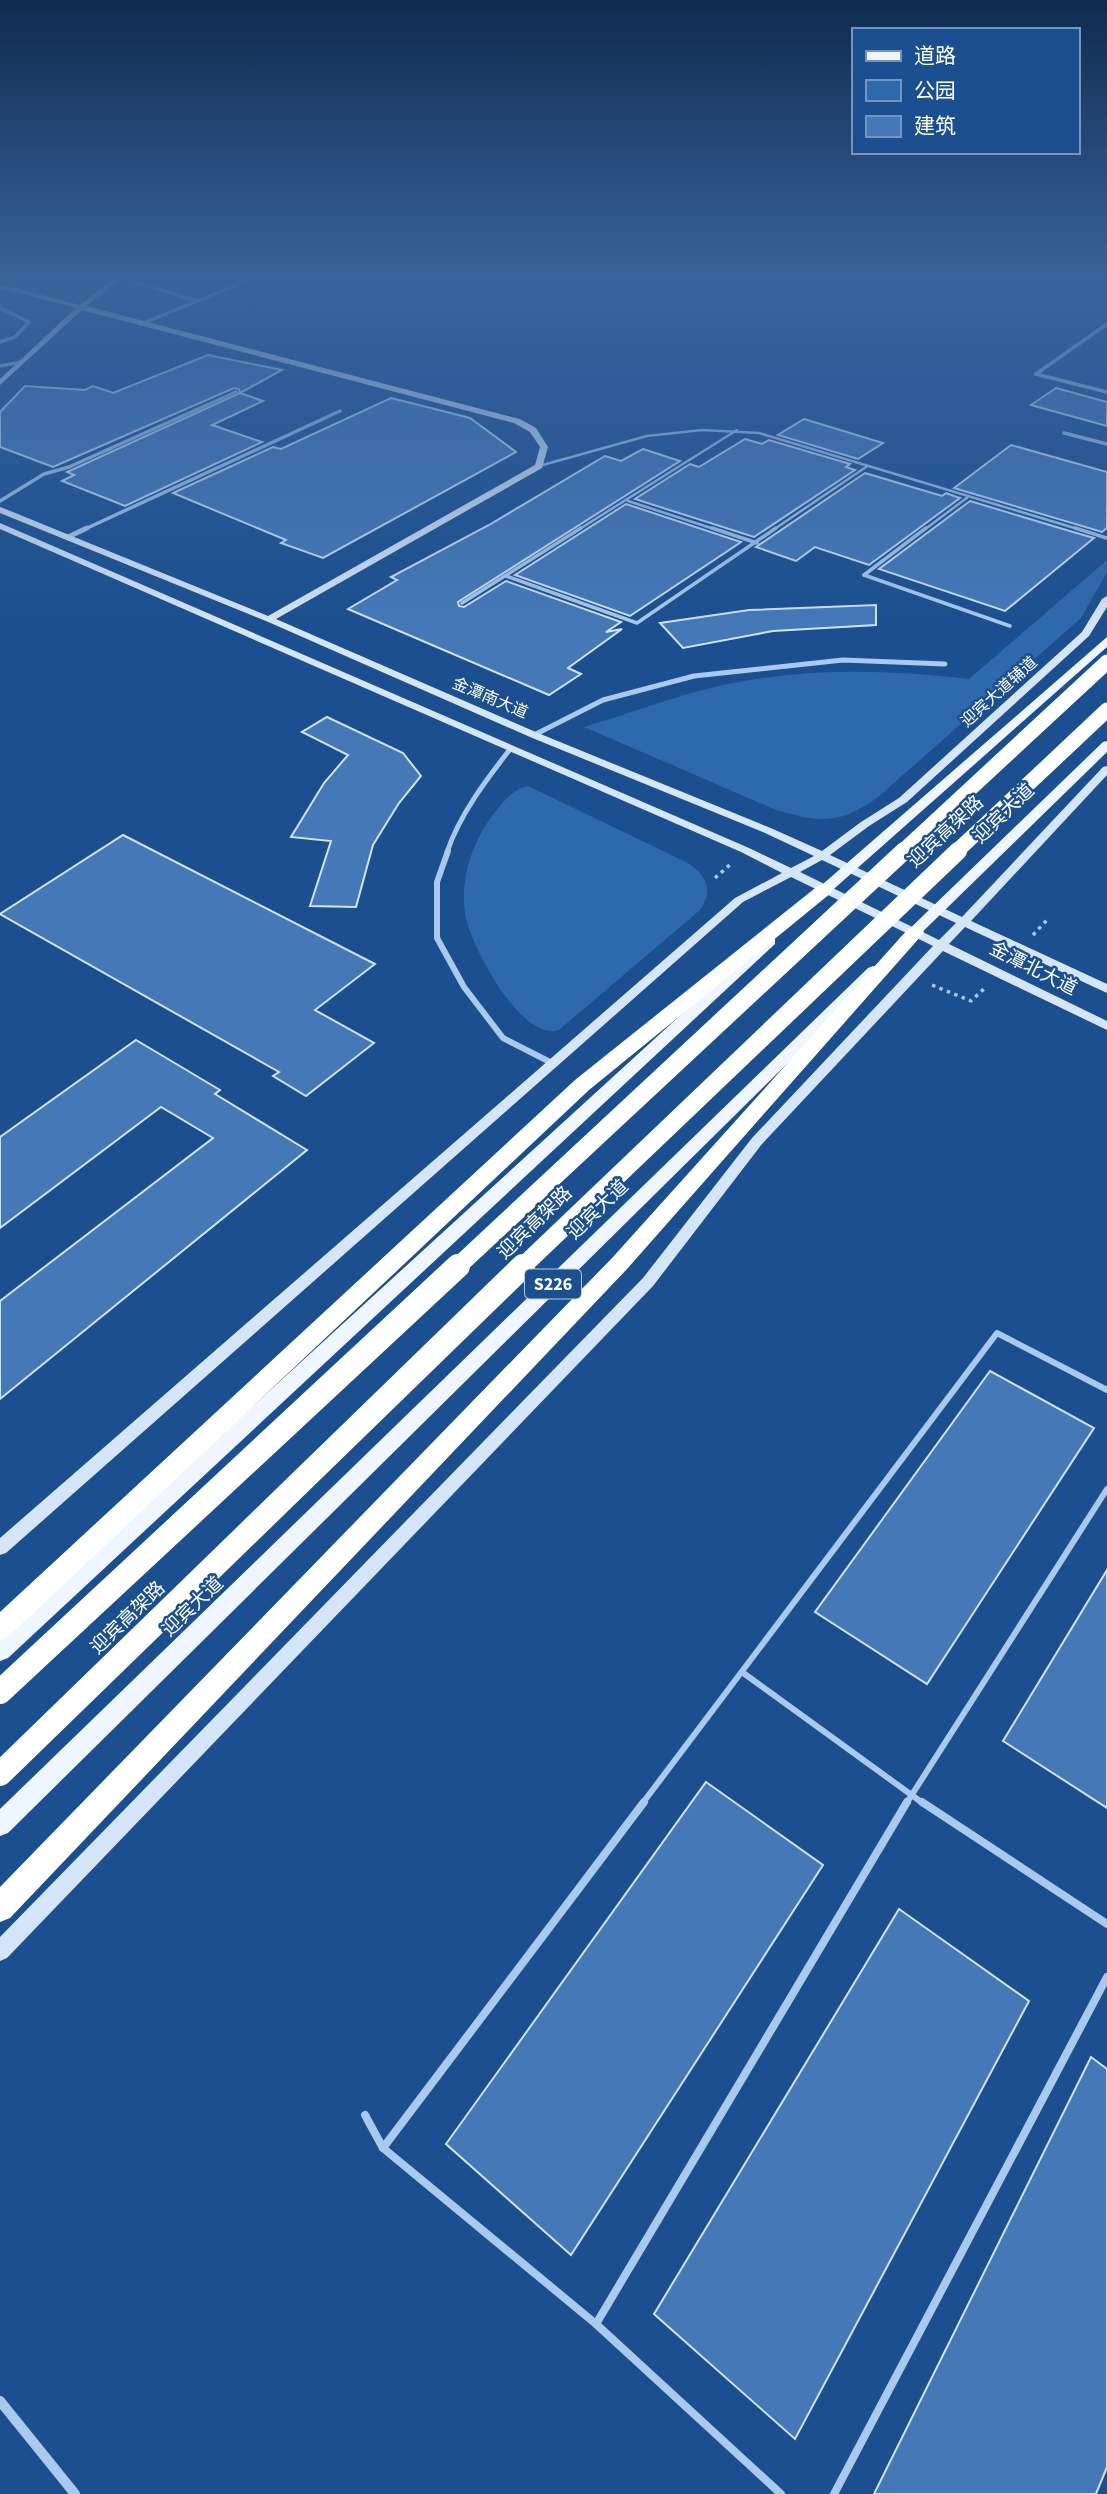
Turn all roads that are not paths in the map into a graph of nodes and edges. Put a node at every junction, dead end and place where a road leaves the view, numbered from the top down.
1 (228, 395) edge
2 (418, 395) edge
3 (340, 411) dead end
4 (737, 430) junction
5 (1064, 433) dead end
6 (1107, 444) edge
7 (539, 466) junction
8 (867, 466) junction
9 (968, 497) junction
10 (0, 501) edge
11 (628, 501) junction
12 (0, 510) edge
13 (0, 526) edge
14 (68, 537) junction
15 (1107, 538) edge
16 (757, 544) junction
17 (506, 576) junction
18 (1107, 599) edge
19 (462, 603) dead end
20 (269, 619) junction
21 (1010, 626) dead end
22 (1107, 641) edge
23 (1107, 662) edge
24 (945, 664) dead end
25 (1107, 710) edge
26 (534, 735) junction
27 (1107, 745) edge
28 (511, 748) junction
29 (1107, 769) edge
30 (824, 855) junction
31 (851, 868) junction
32 (792, 874) junction
33 (825, 889) junction
34 (938, 911) junction
35 (964, 922) junction
36 (915, 932) junction
37 (943, 945) junction
38 (1107, 989) edge
39 (1107, 1026) edge
40 (554, 1064) junction
41 (1107, 1390) edge
42 (1107, 1489) edge
43 (0, 1548) edge
44 (0, 1629) edge
45 (0, 1651) edge
46 (742, 1672) junction
47 (0, 1692) edge
48 (0, 1774) edge
49 (911, 1795) junction
50 (0, 1825) edge
51 (0, 1908) edge
52 (1107, 1924) edge
53 (0, 1951) edge
54 (1107, 1977) edge
55 (365, 2115) dead end
56 (383, 2148) junction
57 (596, 2324) junction
58 (0, 2401) edge
59 (75, 2494) edge
60 (780, 2494) edge
61 (834, 2494) edge

1 - 10 street
2 - 7 street
3 - 14 street
4 - 7 lane
4 - 8 lane
4 - 11 lane
5 - 6 street
7 - 20 street
8 - 9 lane
8 - 16 lane
9 - 15 lane
9 - 21 lane
11 - 16 lane
11 - 17 lane
12 - 14 street, 金潭南大道
13 - 28 street, 金潭南大道
14 - 20 street, 金潭南大道
16 - 17 lane
17 - 19 lane
18 - 30 street, 迎宾大道辅道
20 - 26 street, 金潭南大道
22 - 31 main road
23 - 47 highway, 迎宾高架路, bridge
24 - 26 street
25 - 48 highway, 迎宾高架路, bridge
26 - 30 street, 金潭南大道
27 - 34 main road, 迎宾大道 / S226
28 - 32 street, 金潭南大道
28 - 40 street
29 - 35 street
30 - 31 street, 金潭南大道
30 - 32 street, 迎宾大道辅道
31 - 33 main road
31 - 34 street, 金潭南大道
32 - 33 street, 金潭南大道
32 - 40 street, 迎宾大道辅道
33 - 36 street, 金潭南大道
33 - 44 highway
33 - 45 main road
34 - 35 street, 金潭南大道
34 - 36 main road, 迎宾大道 / S226
35 - 37 street
35 - 38 street, 金潭北大道
36 - 37 street, 金潭南大道
36 - 50 main road, 迎宾大道 / S226
36 - 51 highway
37 - 39 street, 金潭北大道
37 - 53 street
40 - 43 street, 迎宾大道辅道
41 - 46 lane
42 - 49 lane
46 - 49 lane
46 - 56 lane
49 - 52 lane
49 - 57 lane
54 - 61 lane
55 - 56 lane
56 - 57 lane
57 - 60 lane
58 - 59 street

